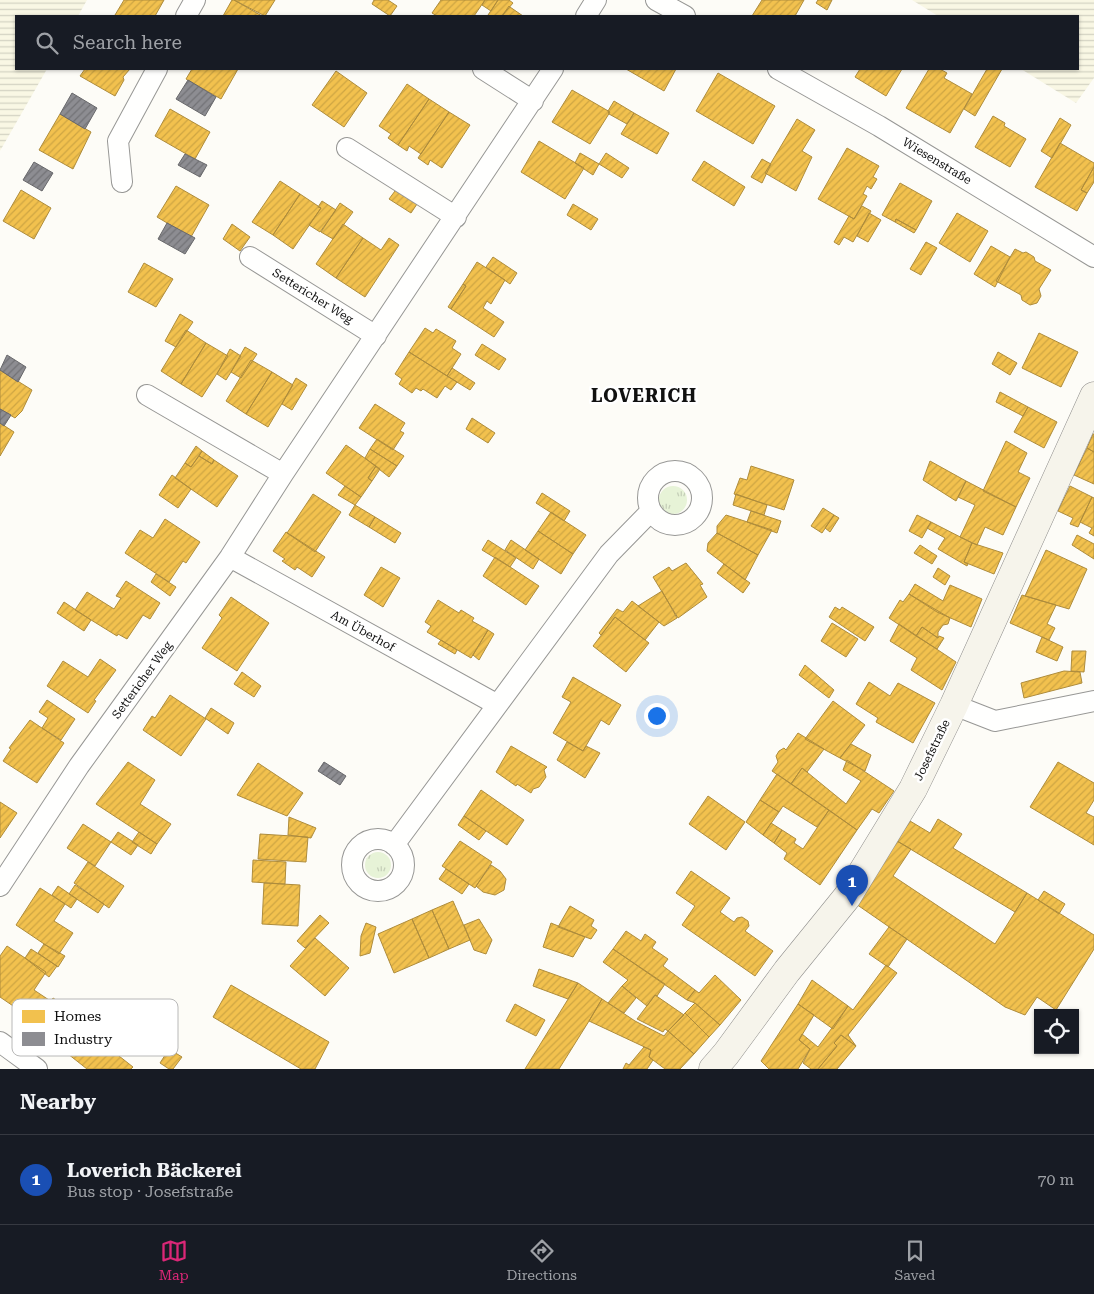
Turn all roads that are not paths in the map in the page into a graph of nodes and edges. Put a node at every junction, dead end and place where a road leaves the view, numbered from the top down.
1 (195, 0) edge
2 (596, 0) edge
3 (656, 0) edge
4 (187, 15) edge
5 (587, 15) edge
6 (682, 15) edge
7 (157, 70) edge
8 (485, 70) edge
9 (552, 70) edge
10 (780, 70) edge
11 (533, 101) junction
12 (347, 148) dead end
13 (122, 182) dead end
14 (456, 217) junction
15 (250, 257) dead end
16 (1094, 257) edge
17 (376, 336) junction
18 (147, 395) dead end
19 (1094, 396) edge
20 (283, 474) junction
21 (650, 512) dead end
22 (230, 557) junction
23 (1094, 701) edge
24 (496, 704) junction
25 (954, 705) junction
26 (394, 845) dead end
27 (0, 886) edge
28 (0, 1042) edge
29 (12, 1051) edge
30 (19, 1056) edge
31 (728, 1064) edge
32 (37, 1069) edge

1 - 4 street
2 - 5 street
3 - 6 street
7 - 13 street
8 - 11 street
9 - 11 street, Settericher Weg
10 - 16 street, Wiesenstraße
11 - 14 street, Settericher Weg
12 - 14 street
14 - 17 street, Settericher Weg
15 - 17 street, Settericher Weg
17 - 20 street, Settericher Weg
18 - 20 street
19 - 25 street, Josefstraße
20 - 22 street, Settericher Weg
21 - 24 street
22 - 24 street, Am Überhof
22 - 27 street, Settericher Weg
23 - 25 street
24 - 26 street
25 - 31 street, Josefstraße
28 - 29 street
30 - 32 street

